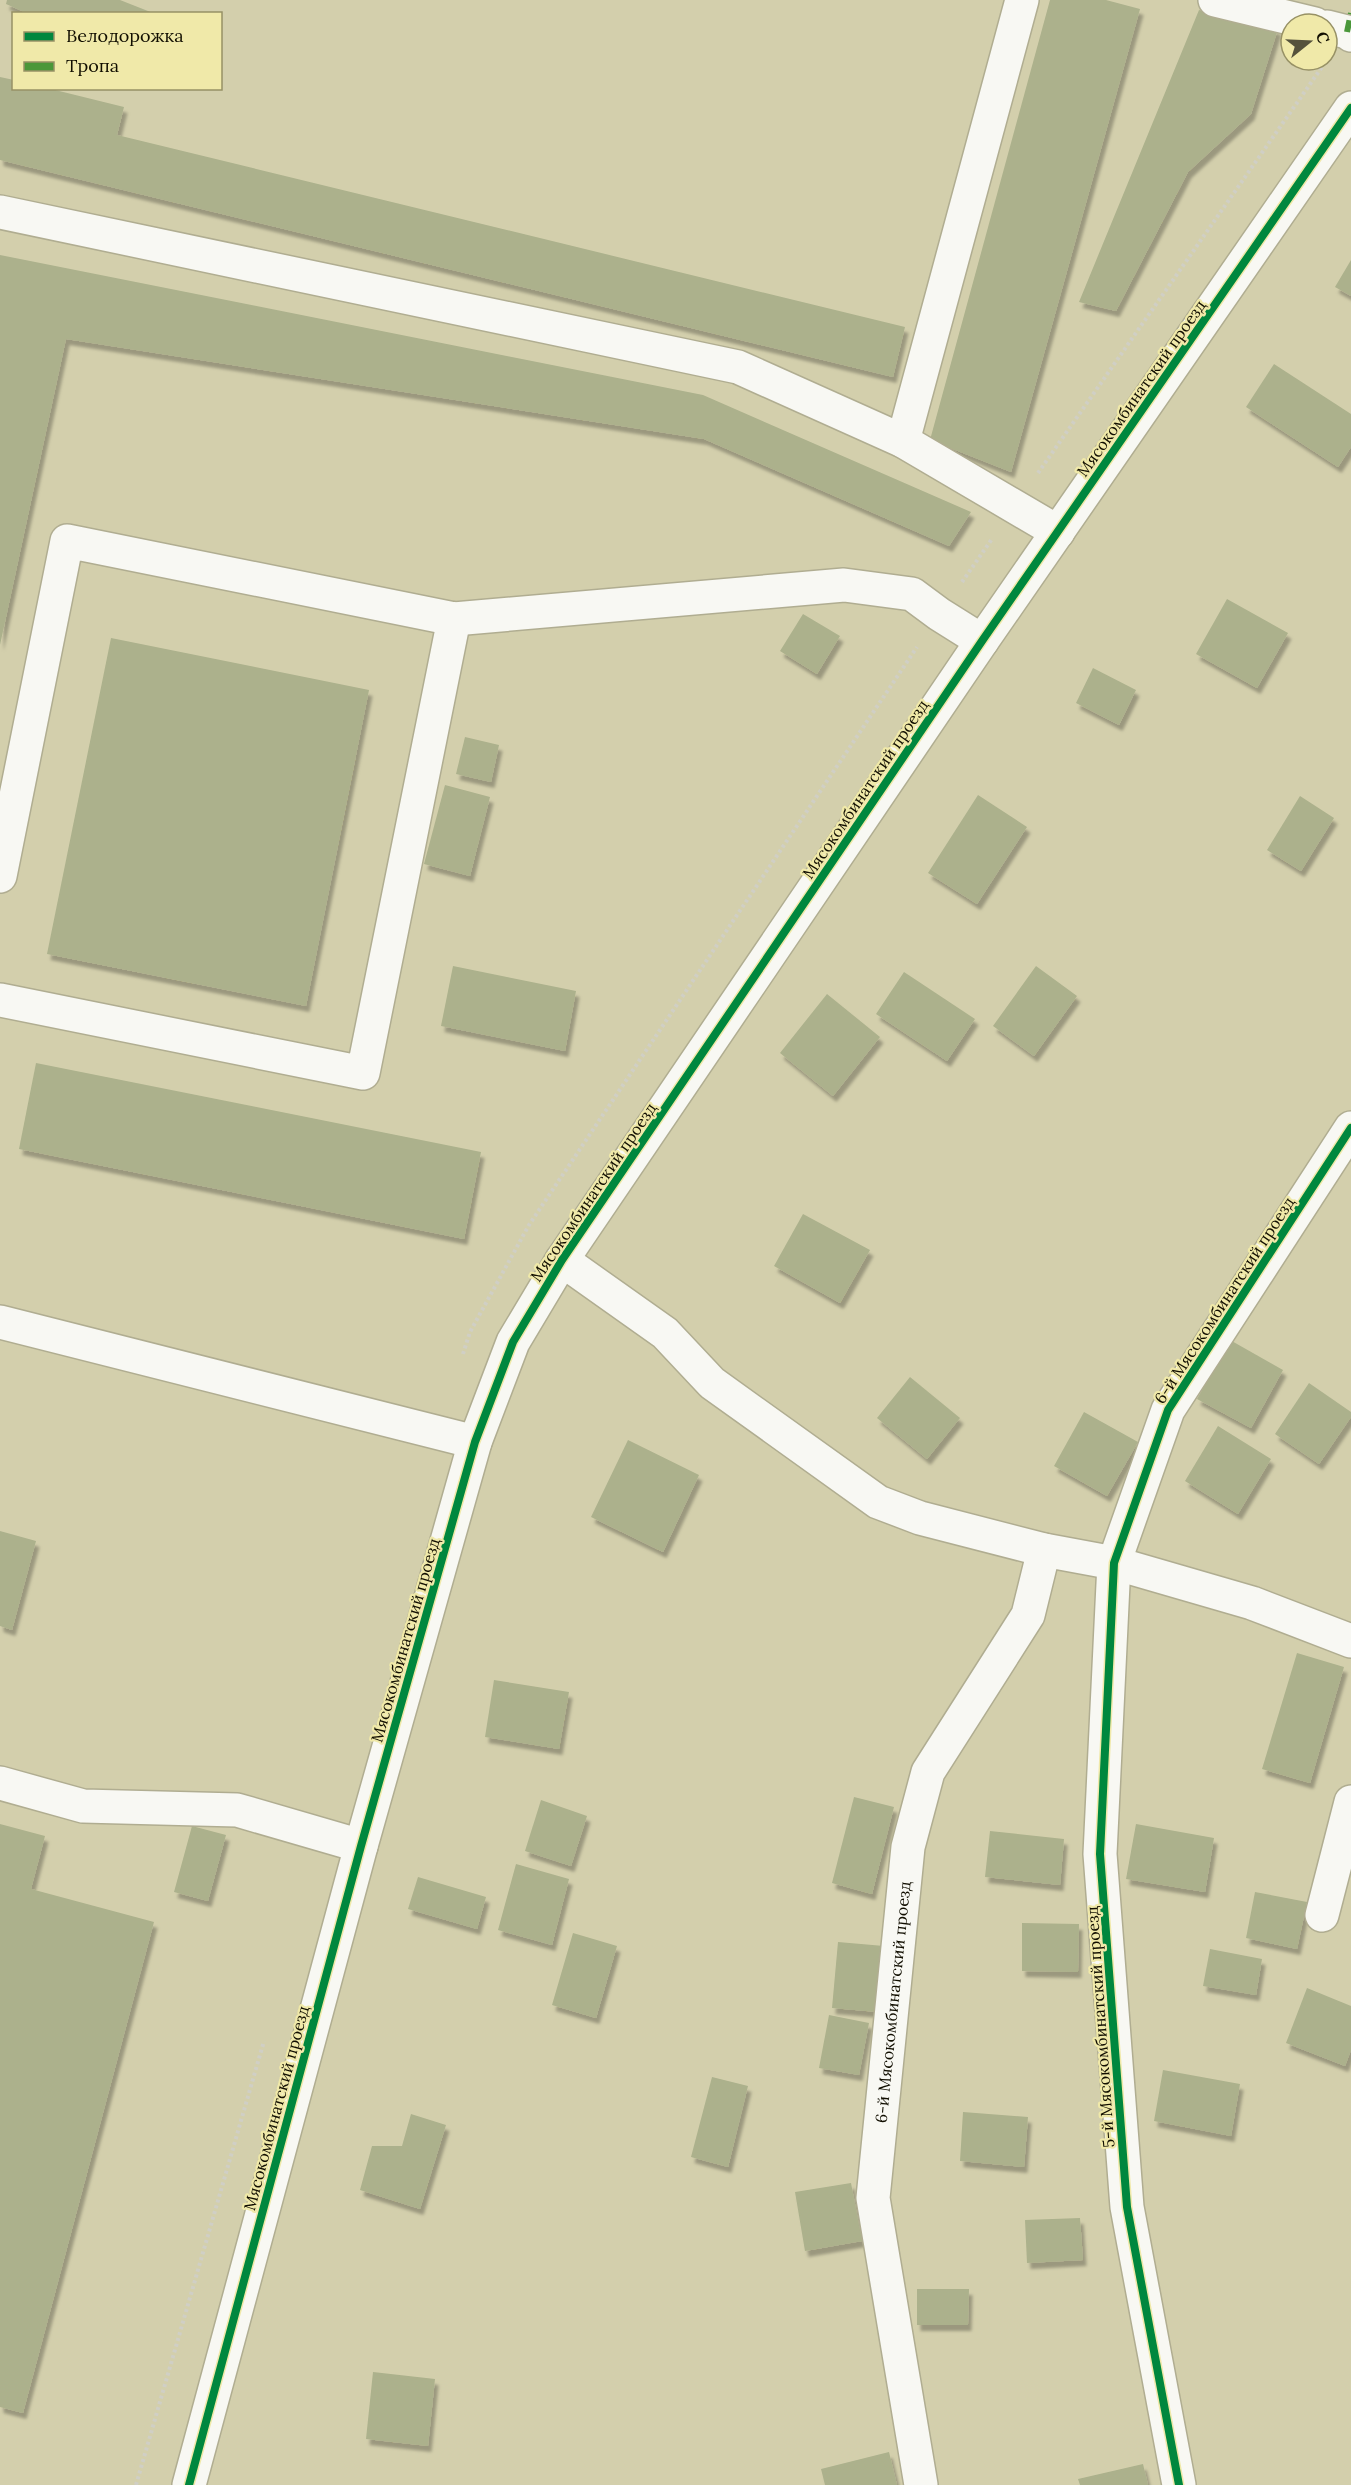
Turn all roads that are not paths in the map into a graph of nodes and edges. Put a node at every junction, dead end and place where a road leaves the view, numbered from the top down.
1 (1022, 0) edge
2 (1215, 0) edge
3 (1279, 15) edge
4 (1351, 108) edge
5 (0, 212) edge
6 (903, 441) junction
7 (1058, 532) junction
8 (454, 619) junction
9 (982, 640) junction
10 (0, 876) edge
11 (0, 1000) edge
12 (1351, 1128) edge
13 (562, 1260) junction
14 (0, 1322) edge
15 (475, 1442) junction
16 (1044, 1550) junction
17 (1114, 1563) junction
18 (1351, 1641) edge
19 (0, 1783) edge
20 (1351, 1802) edge
21 (361, 1846) junction
22 (1322, 1916) dead end
23 (189, 2485) edge
24 (921, 2485) edge
25 (1179, 2485) edge

1 - 6 street
2 - 3 street
4 - 7 street, Мясокомбинатский проезд
5 - 6 street
6 - 7 street
7 - 9 street, Мясокомбинатский проезд
8 - 9 street
8 - 10 street
8 - 11 street
9 - 13 street, Мясокомбинатский проезд
12 - 17 street, 6-й Мясокомбинатский проезд
13 - 15 street, Мясокомбинатский проезд
13 - 16 street
14 - 15 street
15 - 21 street, Мясокомбинатский проезд
16 - 17 street
16 - 24 street, 6-й Мясокомбинатский проезд
17 - 18 street
17 - 25 street, 5-й Мясокомбинатский проезд
19 - 21 street
20 - 22 street
21 - 23 street, Мясокомбинатский проезд

